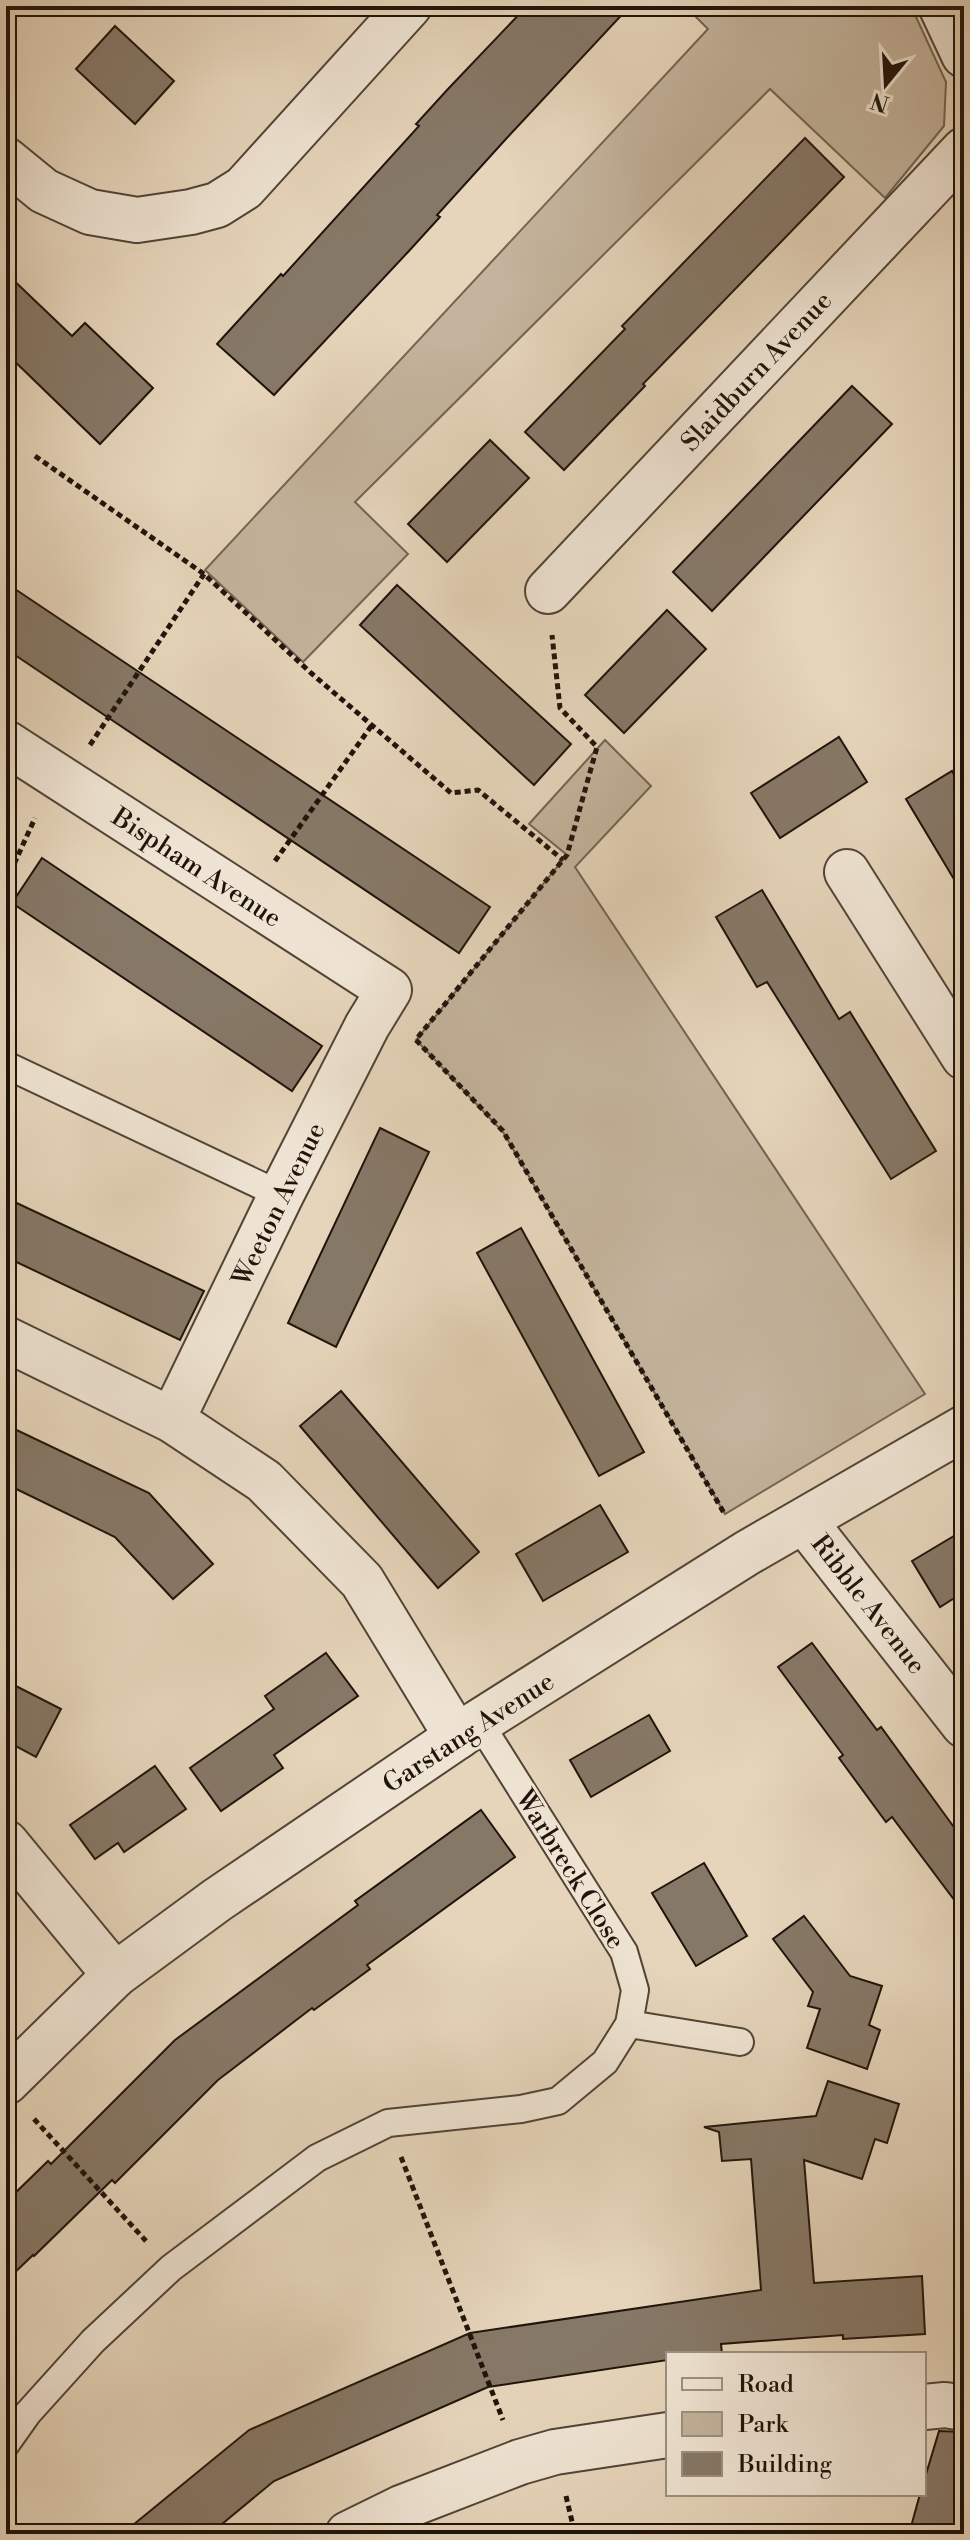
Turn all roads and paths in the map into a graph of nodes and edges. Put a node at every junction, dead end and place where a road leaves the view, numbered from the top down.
1 (409, 6) edge
2 (941, 6) edge
3 (964, 55) edge
4 (964, 150) edge
5 (6, 160) edge
6 (35, 456) dead end
7 (204, 574) junction
8 (548, 591) joint
9 (372, 725) junction
10 (6, 743) edge
11 (61, 779) junction
12 (563, 860) junction
13 (847, 872) dead end
14 (6, 882) edge
15 (248, 900) junction
16 (378, 1008) junction
17 (416, 1040) junction
18 (964, 1057) edge
19 (6, 1065) edge
20 (281, 1195) junction
21 (6, 1339) edge
22 (172, 1420) junction
23 (964, 1428) edge
24 (804, 1521) junction
25 (747, 1553) junction
26 (964, 1725) edge
27 (468, 1730) junction
28 (6, 1843) edge
29 (115, 1975) junction
30 (629, 2024) junction
31 (740, 2042) dead end
32 (16, 2097) edge
33 (388, 2123) junction
34 (171, 2268) junction
35 (926, 2407) edge
36 (964, 2408) edge
37 (666, 2435) edge
38 (6, 2444) edge
39 (520, 2462) junction
40 (348, 2534) edge

1 - 5 street
2 - 3 street
4 - 8 street, Slaidburn Avenue
6 - 7 path
7 - 9 path
7 - 11 path
8 - 12 path
9 - 12 path
9 - 15 path
10 - 11 street, Bispham Avenue
11 - 14 path
11 - 15 street, Bispham Avenue
12 - 17 path
13 - 18 street
15 - 16 street, Bispham Avenue
16 - 17 path
16 - 20 street, Weeton Avenue
17 - 25 path
19 - 20 lane
20 - 22 street, Weeton Avenue
21 - 22 street
22 - 27 street
23 - 24 street, Garstang Avenue
24 - 25 street, Garstang Avenue
24 - 26 street, Ribble Avenue
25 - 27 street, Garstang Avenue
27 - 29 street, Garstang Avenue
27 - 30 lane, Warbreck Close
28 - 29 street
29 - 32 street, Garstang Avenue
30 - 31 lane
30 - 33 lane, Warbreck Close
32 - 34 path
33 - 34 lane
33 - 39 path
34 - 38 lane
35 - 36 street
37 - 39 street
39 - 40 street

